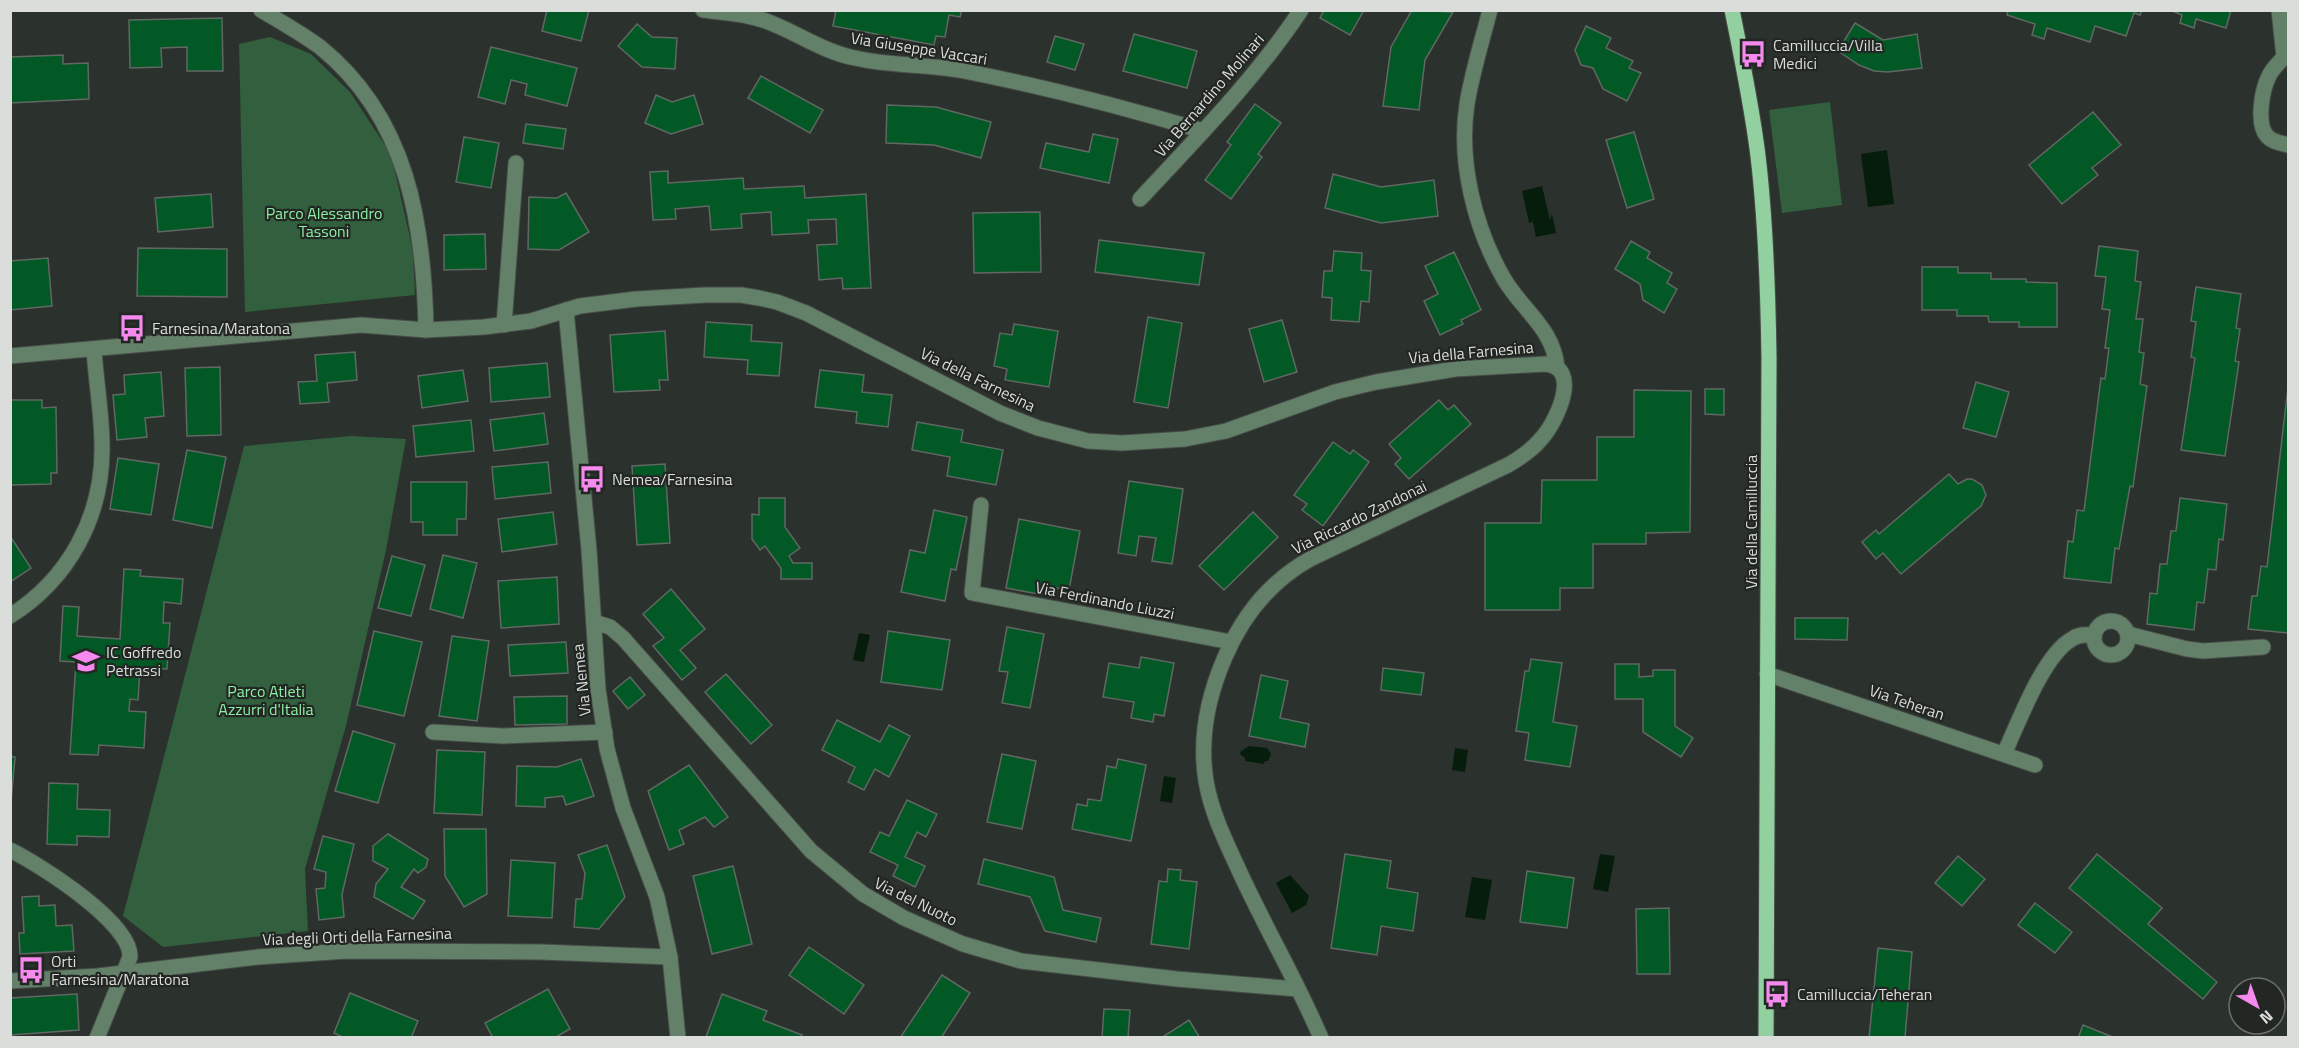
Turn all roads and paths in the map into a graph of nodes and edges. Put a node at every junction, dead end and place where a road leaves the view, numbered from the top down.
1 (261, 10) edge
2 (703, 10) edge
3 (1301, 10) edge
4 (1490, 10) edge
5 (1732, 10) edge
6 (2279, 10) edge
7 (2286, 56) edge
8 (1203, 131) junction
9 (2289, 145) edge
10 (516, 163) dead end
11 (1140, 199) dead end
12 (566, 310) junction
13 (504, 325) junction
14 (426, 330) junction
15 (94, 350) junction
16 (10, 356) edge
17 (1557, 368) junction
18 (981, 505) dead end
19 (10, 616) edge
20 (594, 622) junction
21 (2128, 634) junction
22 (2094, 636) junction
23 (1231, 642) junction
24 (2263, 646) dead end
25 (1767, 674) junction
26 (433, 732) dead end
27 (605, 732) junction
28 (2004, 754) junction
29 (2035, 765) dead end
30 (10, 850) edge
31 (670, 957) junction
32 (124, 972) junction
33 (10, 981) edge
34 (1298, 989) junction
35 (97, 1038) edge
36 (678, 1038) edge
37 (1321, 1038) edge
38 (1766, 1038) edge

1 - 14 street
2 - 8 street, Via Giuseppe Vaccari
3 - 8 street, Via Bernardino Molinari
4 - 17 street
5 - 25 main road, Via della Camilluccia
6 - 7 street
7 - 9 street
8 - 11 street, Via Bernardino Molinari
10 - 13 street
12 - 13 street, Via della Farnesina
12 - 17 street, Via della Farnesina
12 - 20 street, Via Nemea
13 - 14 street, Via della Farnesina
14 - 15 street
15 - 16 street
15 - 19 street
17 - 23 street, Via Riccardo Zandonai
18 - 23 street, Via Ferdinando Liuzzi
20 - 27 street, Via Nemea
20 - 34 street, Via del Nuoto
21 - 22 street
21 - 22 street
21 - 24 street
22 - 28 street
23 - 34 street, Via Riccardo Zandonai
25 - 28 street, Via Teheran
25 - 38 main road, Via della Camilluccia
26 - 27 street
27 - 31 street, Via Nemea
28 - 29 street, Via Teheran
30 - 32 street
31 - 32 street, Via degli Orti della Farnesina
31 - 36 street, Via Nemea
32 - 33 street, Via degli Orti della Farnesina
32 - 35 street
34 - 37 street, Via Riccardo Zandonai

